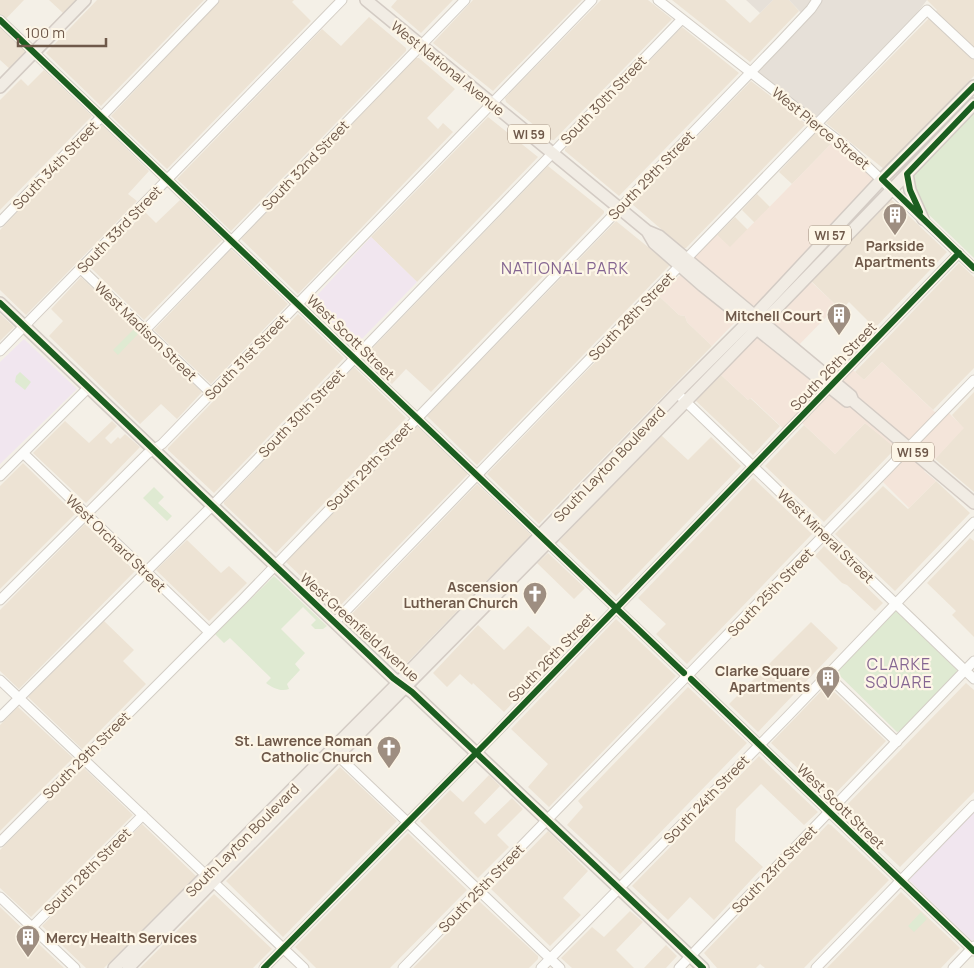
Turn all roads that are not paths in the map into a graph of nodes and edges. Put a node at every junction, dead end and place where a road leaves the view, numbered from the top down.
1 (85, 0) edge
2 (214, 0) edge
3 (342, 0) edge
4 (366, 0) edge
5 (465, 0) edge
6 (592, 0) edge
7 (658, 0) edge
8 (817, 0) edge
9 (682, 18) junction
10 (0, 20) edge
11 (421, 46) junction
12 (34, 52) junction
13 (974, 54) edge
14 (750, 72) junction
15 (974, 86) edge
16 (0, 87) edge
17 (492, 104) junction
18 (974, 104) edge
19 (102, 117) junction
20 (816, 124) junction
21 (552, 153) junction
22 (907, 174) junction
23 (882, 179) junction
24 (167, 180) junction
25 (892, 189) junction
26 (619, 208) junction
27 (923, 219) junction
28 (0, 222) edge
29 (231, 241) junction
30 (817, 249) junction
31 (959, 253) junction
32 (683, 262) junction
33 (974, 268) edge
34 (81, 269) junction
35 (805, 280) junction
36 (0, 303) edge
37 (298, 304) junction
38 (755, 322) junction
39 (25, 327) junction
40 (145, 330) junction
41 (0, 351) edge
42 (354, 358) junction
43 (974, 380) edge
44 (832, 385) junction
45 (89, 387) junction
46 (211, 393) junction
47 (681, 397) junction
48 (416, 417) junction
49 (908, 448) junction
50 (154, 449) junction
51 (23, 453) junction
52 (753, 466) junction
53 (477, 475) junction
54 (0, 476) edge
55 (974, 503) edge
56 (212, 505) junction
57 (86, 514) junction
58 (974, 522) edge
59 (825, 535) junction
60 (544, 539) junction
61 (275, 566) junction
62 (146, 571) junction
63 (0, 600) edge
64 (896, 603) junction
65 (616, 608) junction
66 (335, 622) junction
67 (209, 632) junction
68 (974, 661) edge
69 (965, 670) junction
70 (827, 675) junction
71 (687, 676) junction
72 (974, 678) edge
73 (0, 680) edge
74 (402, 685) junction
75 (19, 698) junction
76 (0, 718) edge
77 (897, 742) junction
78 (759, 745) junction
79 (335, 752) junction
80 (476, 752) junction
81 (83, 758) junction
82 (974, 805) edge
83 (829, 812) junction
84 (143, 815) junction
85 (549, 820) junction
86 (408, 822) junction
87 (0, 842) edge
88 (210, 879) junction
89 (901, 880) junction
90 (619, 888) junction
91 (480, 890) junction
92 (0, 897) edge
93 (32, 927) junction
94 (284, 948) junction
95 (973, 949) edge
96 (691, 956) junction
97 (550, 959) junction
98 (75, 968) edge
99 (114, 968) edge
100 (128, 968) edge
101 (264, 968) edge
102 (304, 968) edge
103 (403, 968) edge
104 (541, 968) edge
105 (560, 968) edge
106 (679, 968) edge
107 (703, 968) edge
108 (816, 968) edge
109 (953, 968) edge

1 - 12 main road
2 - 19 street, South 34th Street
3 - 24 street, South 33rd Street
4 - 11 main road, West National Avenue / WI 59
5 - 11 street, South 32nd Street
6 - 17 street, South 31st Street
7 - 9 street, West Pierce Street
8 - 14 street, South 29th Street
9 - 14 street, West Pierce Street
9 - 21 street, South 30th Street
10 - 12 street, West Scott Street
11 - 17 main road, West National Avenue / WI 59
11 - 29 street, South 32nd Street
12 - 16 main road
12 - 19 street, West Scott Street
13 - 20 street, South 28th Street
14 - 20 street, West Pierce Street
14 - 26 street, South 29th Street
15 - 23 main road, South Layton Boulevard / WI 57
17 - 21 main road, West National Avenue / WI 59
17 - 37 street, South 31st Street
18 - 22 main road, South Layton Boulevard / WI 57
19 - 24 street, West Scott Street
19 - 28 street, South 34th Street
20 - 23 street, West Pierce Street
20 - 32 street, South 28th Street
21 - 26 main road, West National Avenue / WI 59
21 - 42 street, South 30th Street
22 - 25 main road, South Layton Boulevard / WI 57
22 - 27 main road
23 - 25 street, West Pierce Street
23 - 30 main road, South Layton Boulevard / WI 57
24 - 29 street, West Scott Street
24 - 34 street, South 33rd Street
25 - 27 street, West Pierce Street
25 - 35 main road, South Layton Boulevard / WI 57
26 - 32 main road, West National Avenue / WI 59
26 - 48 street, South 29th Street
27 - 31 street, West Pierce Street
29 - 37 street, West Scott Street
29 - 40 street, South 32nd Street
30 - 35 main road
30 - 38 main road, South Layton Boulevard / WI 57
31 - 33 street, West Pierce Street
31 - 44 street, South 26th Street
32 - 38 main road, West National Avenue / WI 59
32 - 53 street, South 28th Street
34 - 39 street, South 33rd Street
34 - 40 street, West Madison Street
35 - 38 main road, South Layton Boulevard / WI 57
36 - 39 main road, West Greenfield Avenue
37 - 42 street, West Scott Street
37 - 46 street, South 31st Street
38 - 44 main road, West National Avenue / WI 59
38 - 47 main road, South Layton Boulevard
39 - 41 street, South 33rd Street
39 - 45 main road, West Greenfield Avenue
40 - 46 street, West Madison Street
42 - 48 street, West Scott Street
42 - 56 street, South 30th Street
43 - 49 street, South 25th Street
44 - 49 main road, West National Avenue / WI 59
44 - 52 street, South 26th Street
45 - 50 main road, West Greenfield Avenue
45 - 51 street
46 - 50 street, South 31st Street
47 - 52 street, West Mineral Street
47 - 60 main road, South Layton Boulevard
48 - 53 street, West Scott Street
48 - 61 street, South 29th Street
49 - 55 main road, West National Avenue / WI 59
49 - 59 street, South 25th Street
50 - 56 main road, West Greenfield Avenue
50 - 57 street, South 31st Street
51 - 54 street
51 - 57 street, West Orchard Street
52 - 59 street, West Mineral Street
52 - 65 street, South 26th Street
53 - 60 street, West Scott Street
53 - 66 street, South 28th Street
56 - 61 main road, West Greenfield Avenue
56 - 62 street, South 30th Street
57 - 62 street, West Orchard Street
57 - 63 street, South 31st Street
58 - 64 street, South 24th Street
59 - 64 street, West Mineral Street
59 - 71 street, South 25th Street
60 - 65 street, West Scott Street
60 - 74 main road, South Layton Boulevard
61 - 66 main road, West Greenfield Avenue
61 - 67 street, South 29th Street
62 - 67 street, West Orchard Street
62 - 75 street, South 30th Street
64 - 69 street, West Mineral Street
64 - 70 street, South 24th Street
65 - 71 street, West Scott Street
65 - 80 street, South 26th Street
66 - 74 main road, West Greenfield Avenue
67 - 81 street, South 29th Street
68 - 69 street, South 23rd Street
69 - 72 street, West Mineral Street
69 - 77 street, South 23rd Street
70 - 77 street
70 - 78 street, South 24th Street
71 - 78 street, West Scott Street
71 - 85 street, South 25th Street
73 - 75 street
74 - 79 main road, South Layton Boulevard
74 - 80 main road, West Greenfield Avenue
75 - 76 street, South 30th Street
75 - 81 street
77 - 83 street, South 23rd Street
78 - 83 street, West Scott Street
78 - 90 street, South 24th Street
79 - 86 street
79 - 88 main road, South Layton Boulevard
80 - 85 main road, West Greenfield Avenue
80 - 86 street, South 26th Street
81 - 84 street
81 - 87 street, South 29th Street
82 - 89 street
83 - 89 street, West Scott Street
83 - 96 street, South 23rd Street
84 - 88 street
84 - 93 street, South 28th Street
85 - 90 main road, West Greenfield Avenue
85 - 91 street, South 25th Street
86 - 91 street
86 - 94 street, South 26th Street
88 - 94 street
88 - 99 main road, South Layton Boulevard
88 - 100 main road, South Layton Boulevard
89 - 95 street, West Scott Street
89 - 108 street
90 - 96 main road, West Greenfield Avenue
90 - 97 street, South 24th Street
91 - 97 street
91 - 103 street, South 25th Street
92 - 93 street
93 - 98 street
94 - 101 street, South 26th Street
94 - 102 street
95 - 109 street
96 - 106 street, South 23rd Street
96 - 107 main road, West Greenfield Avenue
97 - 104 street, South 24th Street
97 - 105 street

